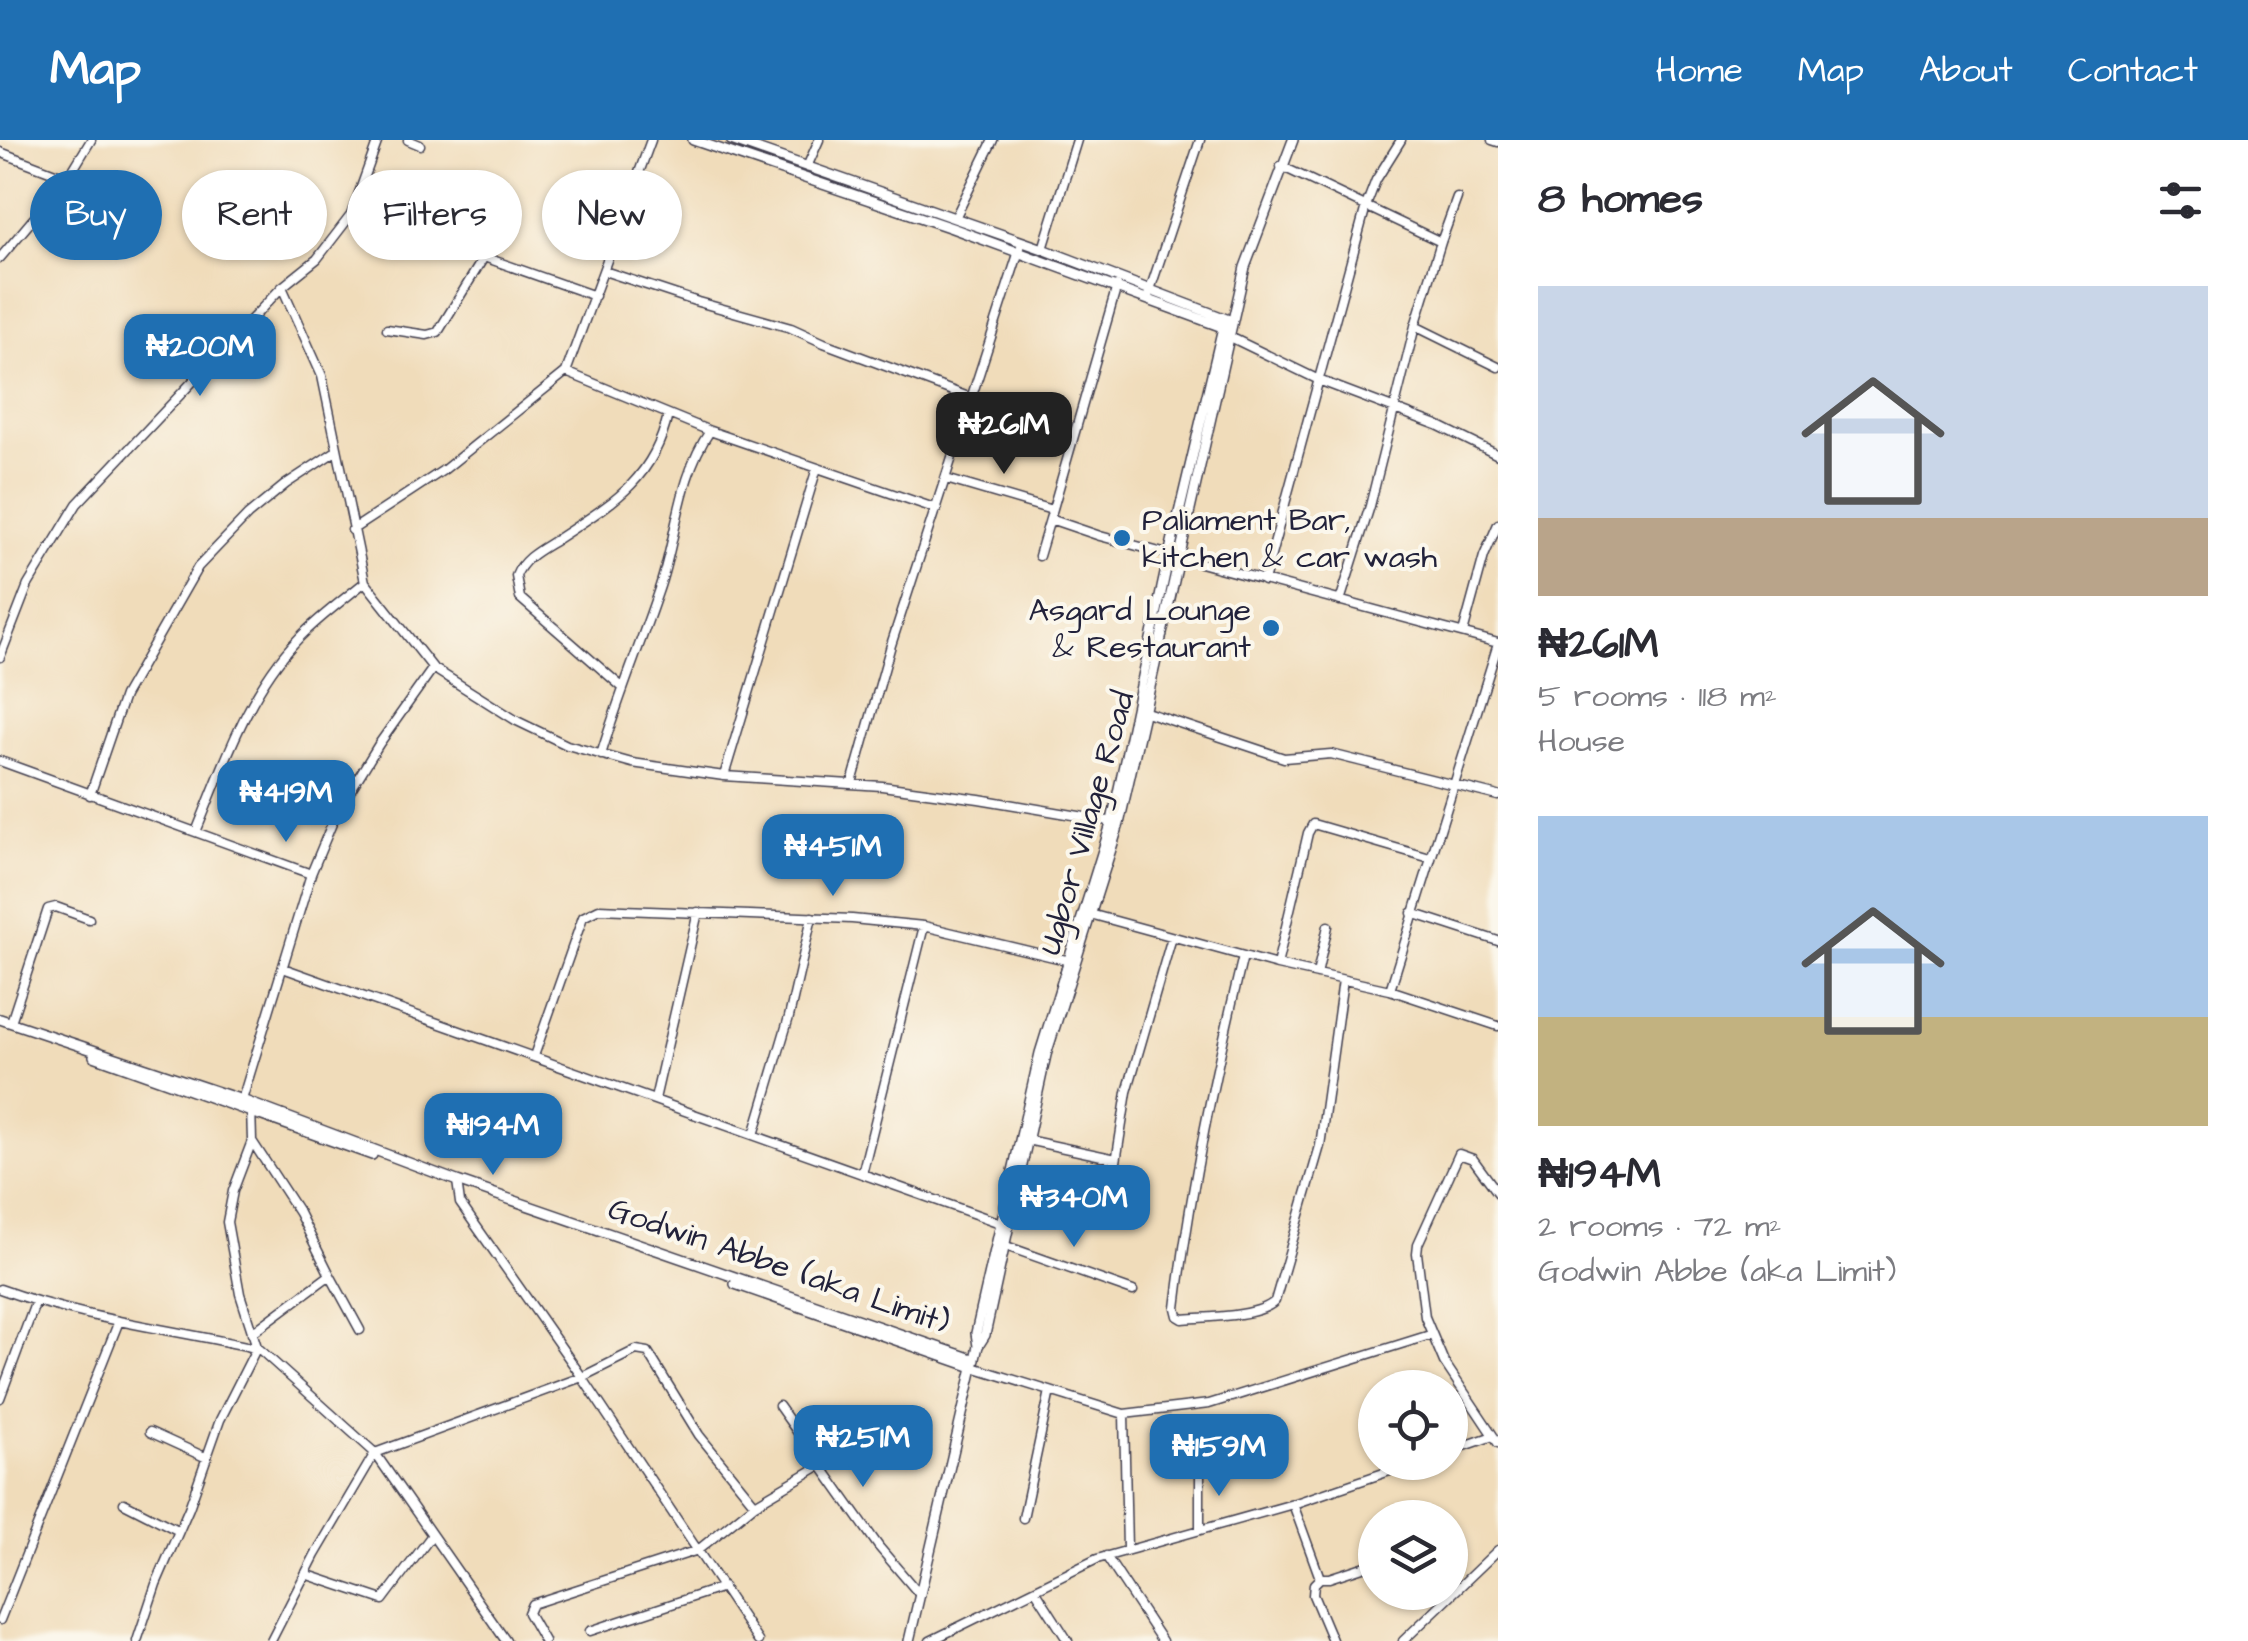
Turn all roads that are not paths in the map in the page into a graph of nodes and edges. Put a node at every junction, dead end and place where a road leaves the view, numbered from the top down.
1 (91, 140) edge
2 (378, 140) edge
3 (408, 140) edge
4 (651, 140) edge
5 (693, 140) edge
6 (730, 140) edge
7 (818, 140) edge
8 (993, 140) edge
9 (1077, 140) edge
10 (1200, 140) edge
11 (1292, 140) edge
12 (1401, 140) edge
13 (420, 145) dead end
14 (0, 152) edge
15 (1281, 166) junction
16 (808, 167) junction
17 (47, 170) edge
18 (73, 170) edge
19 (367, 170) edge
20 (1458, 198) dead end
21 (1366, 206) junction
22 (954, 218) junction
23 (347, 219) edge
24 (30, 223) edge
25 (1441, 242) junction
26 (1020, 247) junction
27 (1043, 248) junction
28 (0, 258) edge
29 (480, 260) edge
30 (493, 260) edge
31 (604, 271) junction
32 (1118, 282) junction
33 (282, 287) junction
34 (1148, 294) junction
35 (595, 296) junction
36 (1415, 326) junction
37 (1227, 328) junction
38 (387, 330) dead end
39 (1498, 367) edge
40 (566, 372) junction
41 (1321, 381) junction
42 (971, 398) junction
43 (1394, 409) junction
44 (668, 416) junction
45 (710, 431) junction
46 (336, 451) junction
47 (1498, 455) edge
48 (817, 468) junction
49 (946, 479) junction
50 (937, 509) junction
51 (1051, 515) junction
52 (1498, 524) edge
53 (352, 530) junction
54 (1039, 556) dead end
55 (1173, 556) junction
56 (1264, 581) junction
57 (365, 582) junction
58 (1340, 601) junction
59 (1463, 633) junction
60 (1498, 643) edge
61 (0, 657) edge
62 (433, 668) junction
63 (622, 688) junction
64 (1146, 712) junction
65 (601, 756) junction
66 (0, 761) edge
67 (724, 776) junction
68 (852, 783) junction
69 (1455, 785) junction
70 (90, 794) junction
71 (1498, 796) edge
72 (1116, 823) junction
73 (196, 832) junction
74 (1430, 858) junction
75 (311, 874) junction
76 (698, 912) junction
77 (1412, 912) junction
78 (1090, 914) junction
79 (812, 917) junction
80 (89, 919) dead end
81 (924, 926) junction
82 (1328, 926) dead end
83 (1172, 937) junction
84 (1498, 941) edge
85 (1243, 956) junction
86 (1070, 961) junction
87 (1278, 965) junction
88 (283, 968) junction
89 (1317, 974) junction
90 (1344, 980) junction
91 (1390, 990) junction
92 (4, 1021) edge
93 (1498, 1026) edge
94 (534, 1056) junction
95 (655, 1099) junction
96 (248, 1105) junction
97 (754, 1135) junction
98 (1027, 1140) junction
99 (252, 1141) junction
100 (1116, 1159) junction
101 (862, 1174) junction
102 (457, 1184) junction
103 (1498, 1193) edge
104 (1108, 1213) dead end
105 (1003, 1224) junction
106 (1003, 1245) junction
107 (330, 1275) junction
108 (0, 1289) edge
109 (1133, 1291) dead end
110 (36, 1301) junction
111 (119, 1321) junction
112 (360, 1330) dead end
113 (252, 1333) junction
114 (1430, 1335) junction
115 (978, 1346) junction
116 (256, 1348) junction
117 (974, 1364) junction
118 (582, 1377) junction
119 (1050, 1391) junction
120 (0, 1398) edge
121 (779, 1406) dead end
122 (1124, 1414) junction
123 (150, 1432) dead end
124 (1496, 1439) edge
125 (1468, 1446) edge
126 (374, 1453) junction
127 (207, 1458) junction
128 (822, 1464) junction
129 (1200, 1469) dead end
130 (1363, 1480) edge
131 (124, 1503) dead end
132 (755, 1504) junction
133 (1293, 1504) junction
134 (1023, 1518) dead end
135 (1200, 1529) junction
136 (179, 1530) junction
137 (432, 1535) junction
138 (1127, 1549) junction
139 (698, 1550) junction
140 (1497, 1552) edge
141 (1106, 1556) junction
142 (1358, 1569) edge
143 (305, 1574) junction
144 (1320, 1578) junction
145 (723, 1588) junction
146 (1036, 1591) junction
147 (920, 1596) junction
148 (0, 1620) edge
149 (590, 1631) dead end
150 (1332, 1640) edge
151 (138, 1641) edge
152 (271, 1641) edge
153 (506, 1641) edge
154 (544, 1641) edge
155 (758, 1641) edge
156 (909, 1641) edge
157 (930, 1641) edge
158 (1068, 1641) edge
159 (1162, 1641) edge
160 (1403, 1641) edge

1 - 18 street
2 - 19 street
3 - 13 street
4 - 31 street
5 - 26 street
6 - 16 street
7 - 16 street
8 - 22 street
9 - 27 street
10 - 34 street
11 - 15 street, Ugbor Village Road
12 - 21 street
14 - 17 street
15 - 21 street
15 - 37 street, Ugbor Village Road
16 - 22 street
20 - 25 street
21 - 25 street
21 - 41 street
22 - 26 street
23 - 33 street
24 - 28 street
25 - 36 street
26 - 27 street
26 - 32 street
26 - 42 street
27 - 32 street
29 - 38 street
30 - 35 street
31 - 35 street
31 - 42 street
32 - 34 street
32 - 51 street
33 - 46 street
33 - 61 street
34 - 37 street
35 - 40 street
36 - 39 street
36 - 43 street
37 - 41 street
37 - 55 street, Ugbor Village Road
40 - 44 street
40 - 53 street
41 - 43 street
41 - 56 street
42 - 49 street
43 - 47 street
43 - 58 street
44 - 45 street
44 - 63 street
45 - 48 street
45 - 63 street
46 - 53 street
46 - 70 street
48 - 50 street
48 - 67 street
49 - 50 street
49 - 51 street
50 - 68 street
51 - 54 street
51 - 55 street
52 - 59 street
53 - 57 street
55 - 56 street
55 - 64 street, Ugbor Village Road
55 - 72 street, Ugbor Village Road
56 - 58 street
57 - 62 street
57 - 73 street
58 - 59 street
59 - 60 street
60 - 69 street
62 - 65 street
62 - 75 street
63 - 65 street
64 - 69 street
64 - 72 street, Ugbor Village Road
65 - 67 street
66 - 70 street
67 - 68 street
68 - 72 street
69 - 71 street
69 - 74 street
70 - 73 street
72 - 78 street, Ugbor Village Road
72 - 86 street, Ugbor Village Road
73 - 75 street
74 - 77 street
74 - 87 street
75 - 88 street
76 - 79 street
76 - 94 street
76 - 95 street
77 - 84 street
77 - 91 street
78 - 83 street
78 - 86 street, Ugbor Village Road
79 - 81 street
79 - 97 street
80 - 92 street
81 - 86 street
81 - 101 street
82 - 89 street
83 - 85 street
83 - 100 street
85 - 87 street
85 - 90 street
86 - 98 street, Ugbor Village Road
86 - 105 street, Ugbor Village Road
87 - 89 street
88 - 94 street
88 - 96 street
89 - 90 street
90 - 91 street
91 - 93 street
92 - 96 street, Godwin Abbe (aka Limit)
94 - 95 street
95 - 97 street
96 - 99 street
96 - 102 street, Godwin Abbe (aka Limit)
97 - 101 street
98 - 100 street
98 - 105 street, Ugbor Village Road
99 - 107 street
99 - 113 street
100 - 104 street
101 - 105 street
102 - 117 street, Godwin Abbe (aka Limit)
102 - 118 street
103 - 114 street
105 - 106 street, Ugbor Village Road
105 - 115 street, Ugbor Village Road
106 - 109 street
106 - 115 street, Ugbor Village Road
107 - 112 street
107 - 113 street
108 - 110 street
110 - 111 street
110 - 120 street
111 - 116 street
111 - 148 street
113 - 116 street
114 - 122 street
114 - 124 street
115 - 117 street, Ugbor Village Road
116 - 126 street
116 - 127 street
117 - 119 street
117 - 147 street, Ugbor Village Road
118 - 126 street
118 - 132 street
118 - 139 street
119 - 122 street
119 - 134 street
121 - 128 street
122 - 138 street
123 - 127 street
124 - 125 street
126 - 137 street
126 - 143 street
127 - 136 street
128 - 132 street
128 - 147 street
129 - 135 street
130 - 133 street
131 - 136 street
132 - 139 street
133 - 135 street
133 - 144 street
135 - 138 street
136 - 151 street
137 - 143 street
137 - 153 street
138 - 141 street
139 - 145 street
139 - 154 street
140 - 160 street
141 - 146 street
141 - 159 street
142 - 144 street
143 - 152 street
144 - 150 street
145 - 149 street
145 - 155 street
146 - 157 street
146 - 158 street
147 - 156 street, Ugbor Village Road

